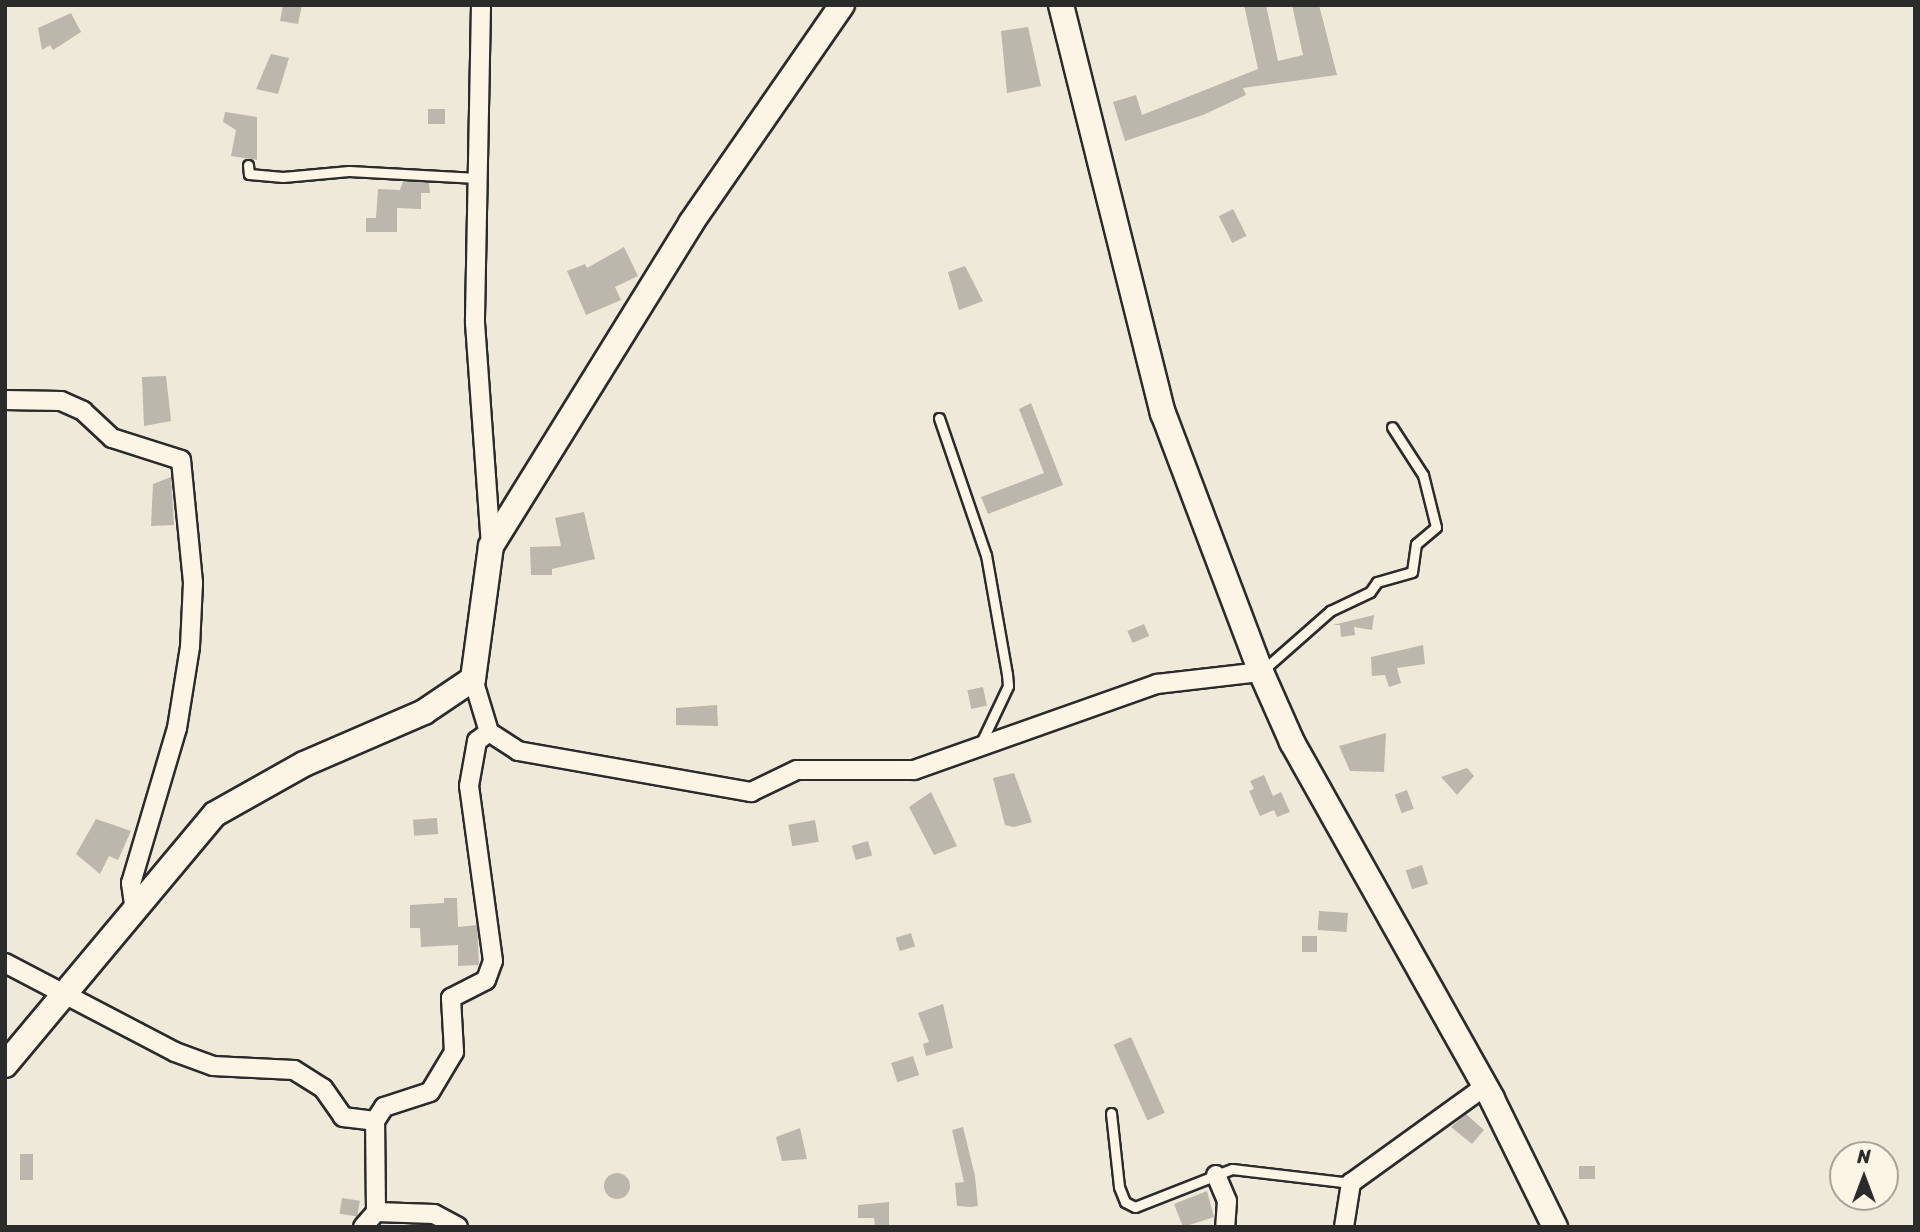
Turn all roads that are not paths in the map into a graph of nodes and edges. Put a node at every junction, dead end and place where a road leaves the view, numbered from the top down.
1 (481, 5) edge
2 (842, 5) edge
3 (1061, 5) edge
4 (248, 165) dead end
5 (477, 178) junction
6 (5, 400) edge
7 (939, 418) dead end
8 (1392, 427) dead end
9 (491, 546) junction
10 (1261, 672) junction
11 (473, 678) junction
12 (489, 732) junction
13 (980, 747) junction
14 (135, 911) junction
15 (5, 963) edge
16 (66, 996) junction
17 (5, 1065) edge
18 (1484, 1087) junction
19 (1111, 1113) dead end
20 (375, 1121) junction
21 (1216, 1175) junction
22 (1351, 1183) junction
23 (376, 1212) junction
24 (363, 1227) edge
25 (458, 1227) edge
26 (1225, 1227) edge
27 (1344, 1227) edge
28 (1555, 1227) edge

1 - 5 street
2 - 9 street
3 - 10 street
4 - 5 lane
5 - 9 street
6 - 14 street
7 - 13 lane
8 - 10 lane
9 - 11 street
10 - 13 street
10 - 18 street
11 - 12 street
11 - 14 street
12 - 13 street
12 - 20 street
14 - 16 street
15 - 16 street
16 - 17 street
16 - 20 street
18 - 22 street
18 - 28 street
19 - 21 lane
20 - 23 street
21 - 22 lane
21 - 26 street
22 - 27 street
23 - 24 street
23 - 25 street

